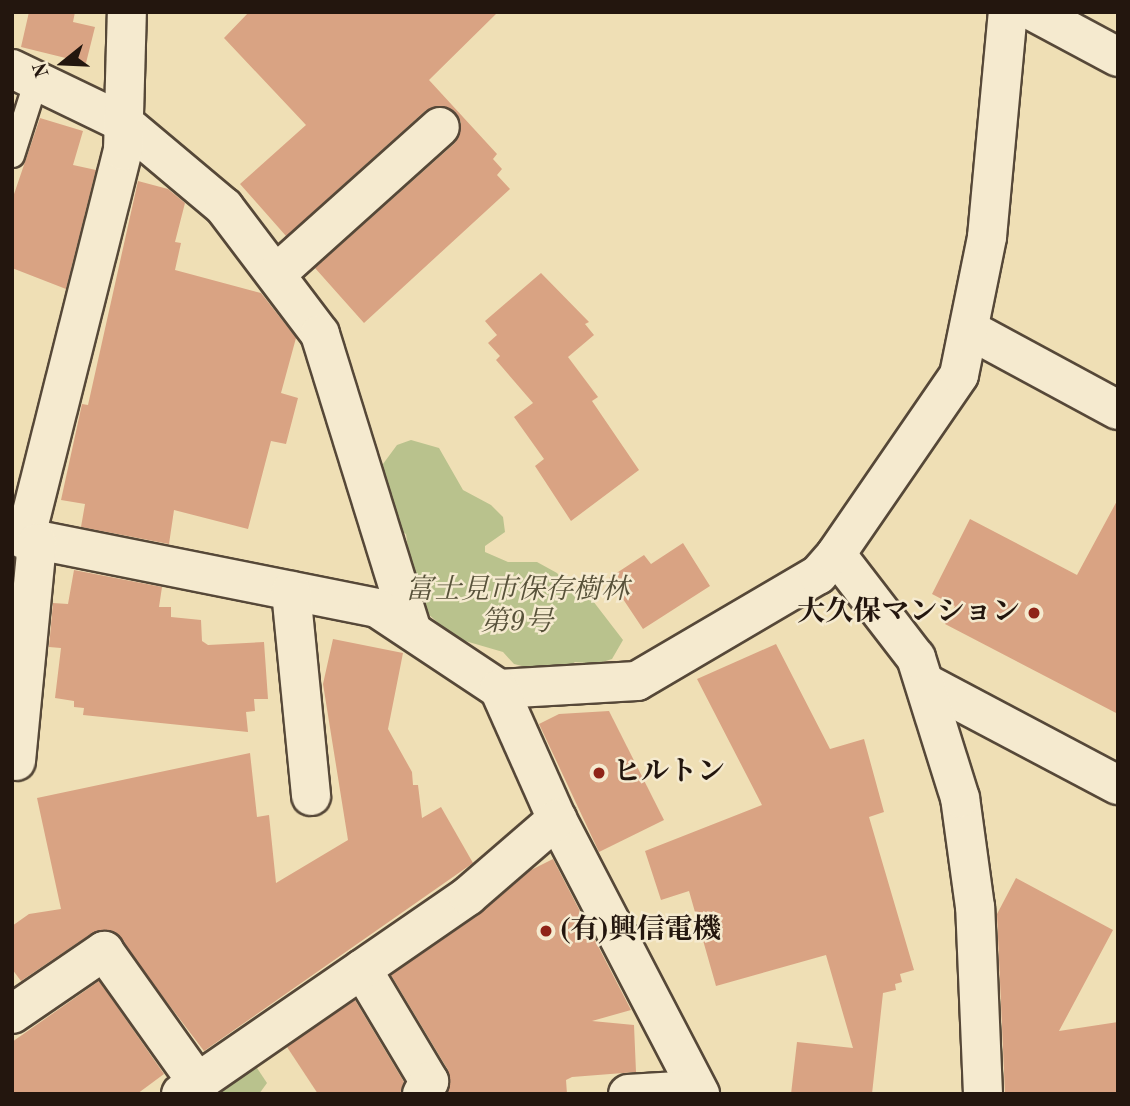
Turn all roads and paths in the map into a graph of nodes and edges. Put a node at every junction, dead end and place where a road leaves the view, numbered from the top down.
1 (127, 12) edge
2 (1008, 12) edge
3 (1034, 12) edge
4 (1118, 57) edge
5 (24, 75) edge
6 (124, 122) junction
7 (440, 127) dead end
8 (12, 155) edge
9 (276, 274) junction
10 (970, 330) junction
11 (1118, 410) edge
12 (25, 539) edge
13 (836, 554) junction
14 (292, 591) junction
15 (411, 628) junction
16 (927, 684) junction
17 (499, 689) junction
18 (16, 761) dead end
19 (1118, 785) edge
20 (311, 796) dead end
21 (557, 820) junction
22 (362, 969) junction
23 (12, 1014) edge
24 (189, 1088) edge
25 (697, 1092) edge
26 (422, 1094) edge
27 (628, 1094) edge
28 (983, 1094) edge

1 - 6 street
2 - 10 street
3 - 4 street
5 - 6 street
5 - 8 lane
6 - 9 street
6 - 12 street
7 - 9 street
9 - 15 street
10 - 11 street
10 - 13 street
12 - 14 street
12 - 18 street
13 - 16 street
13 - 17 street
14 - 15 street
14 - 20 street
15 - 17 street
16 - 19 street
16 - 28 street
17 - 21 street
21 - 22 street
21 - 25 street
22 - 24 street
22 - 26 street
23 - 24 street
25 - 27 street

